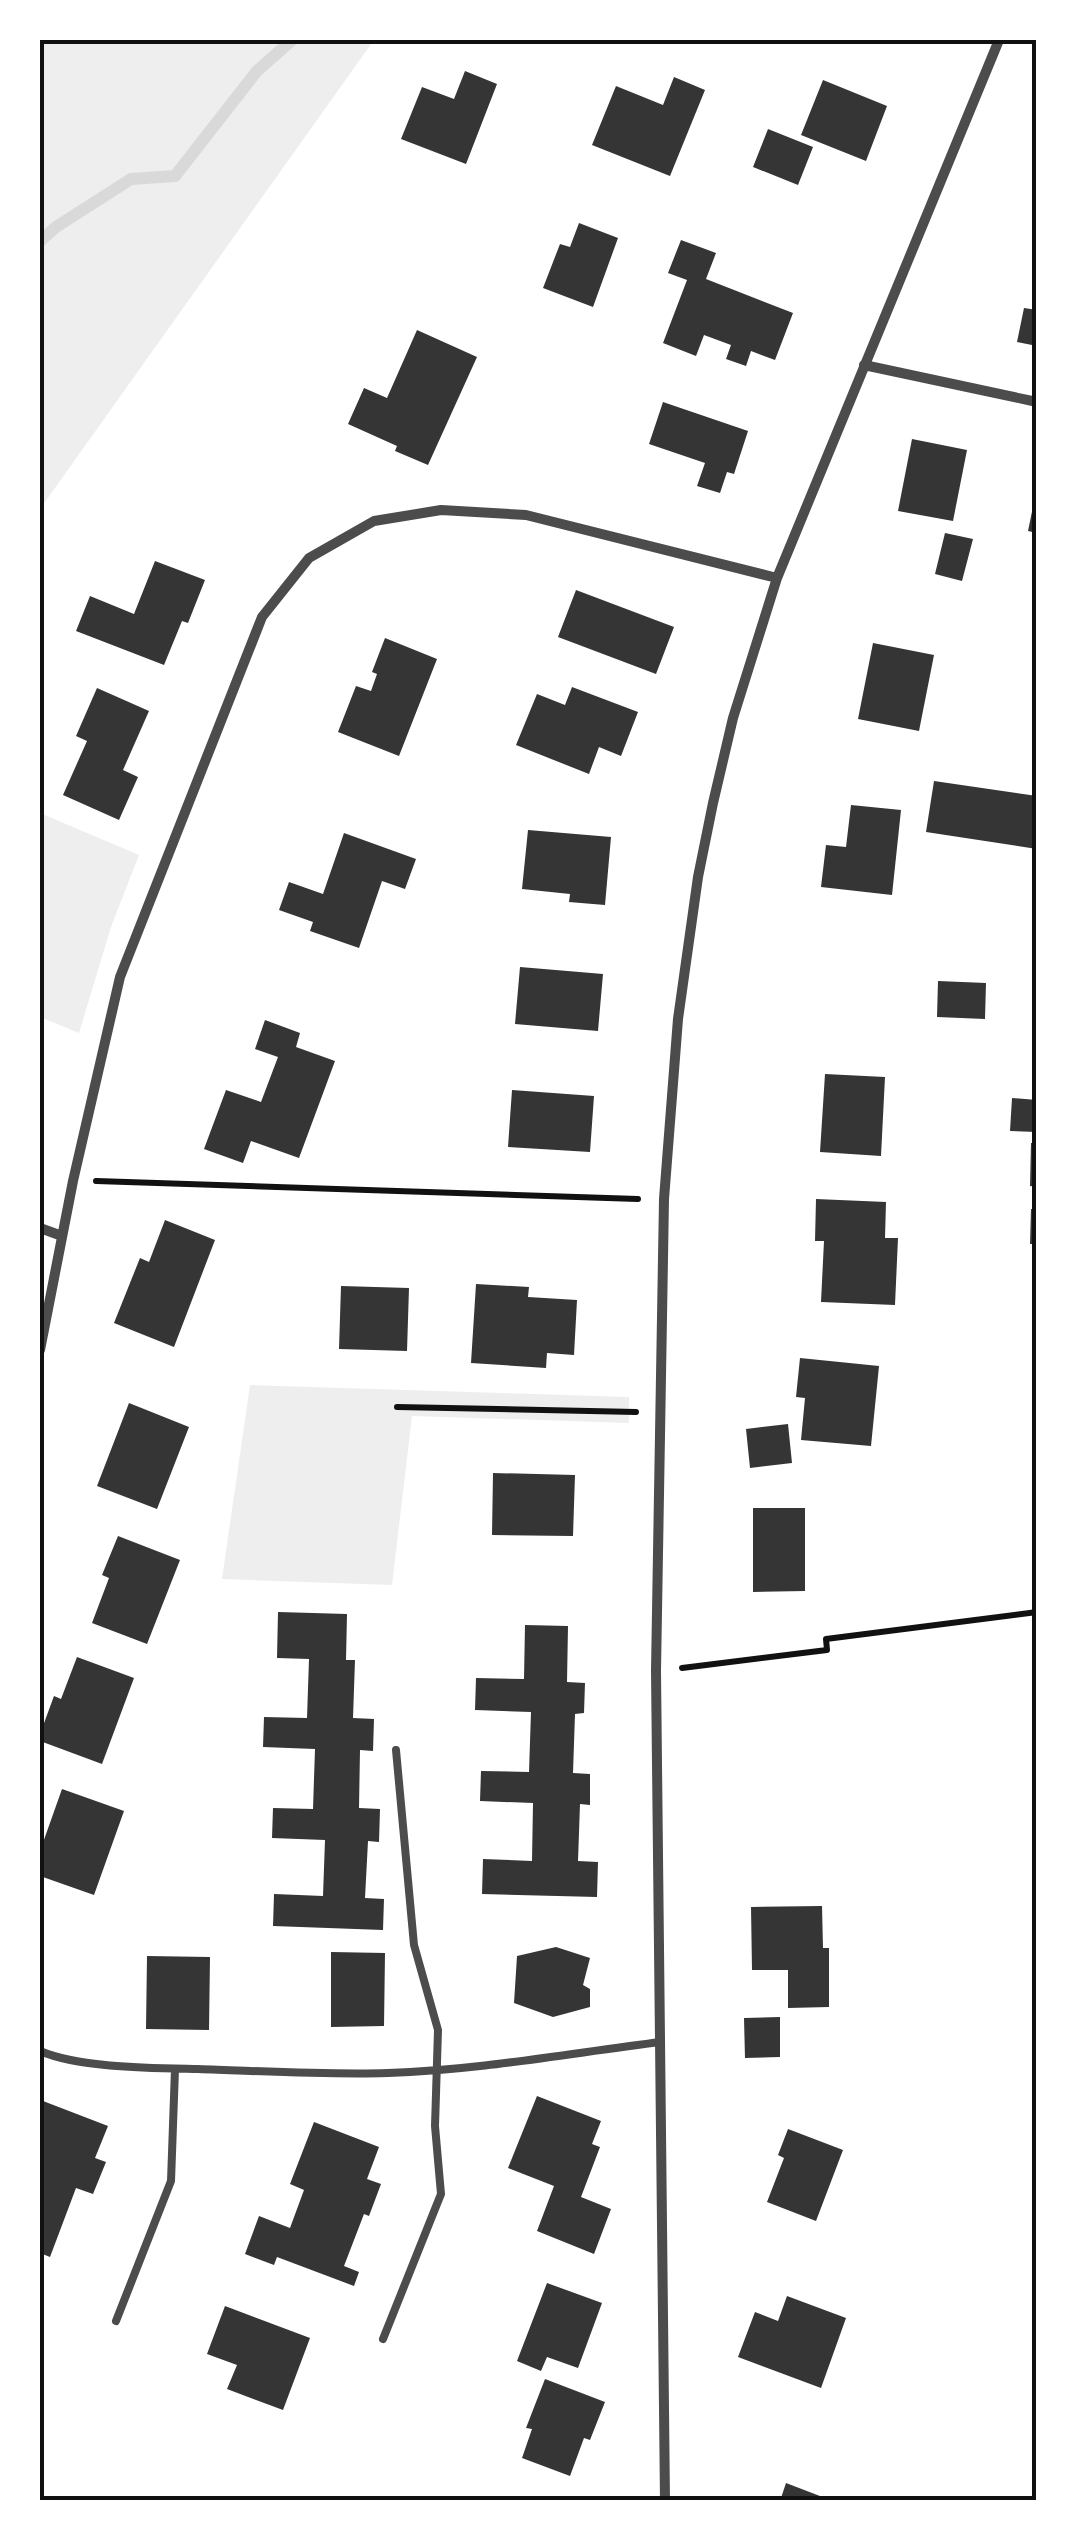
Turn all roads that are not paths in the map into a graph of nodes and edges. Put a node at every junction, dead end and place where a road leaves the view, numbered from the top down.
1 (999, 40) edge
2 (864, 366) junction
3 (1037, 402) edge
4 (777, 578) junction
5 (40, 1228) edge
6 (62, 1236) junction
7 (40, 1350) edge
8 (396, 1750) dead end
9 (661, 2042) junction
10 (40, 2051) edge
11 (175, 2068) junction
12 (438, 2070) junction
13 (116, 2321) dead end
14 (383, 2339) dead end
15 (666, 2501) edge

1 - 2 street
2 - 3 street
2 - 4 street
4 - 6 street
4 - 9 street
5 - 6 street
6 - 7 street
8 - 12 lane
9 - 12 lane
9 - 15 street
10 - 11 lane
11 - 12 lane
11 - 13 lane
12 - 14 lane

